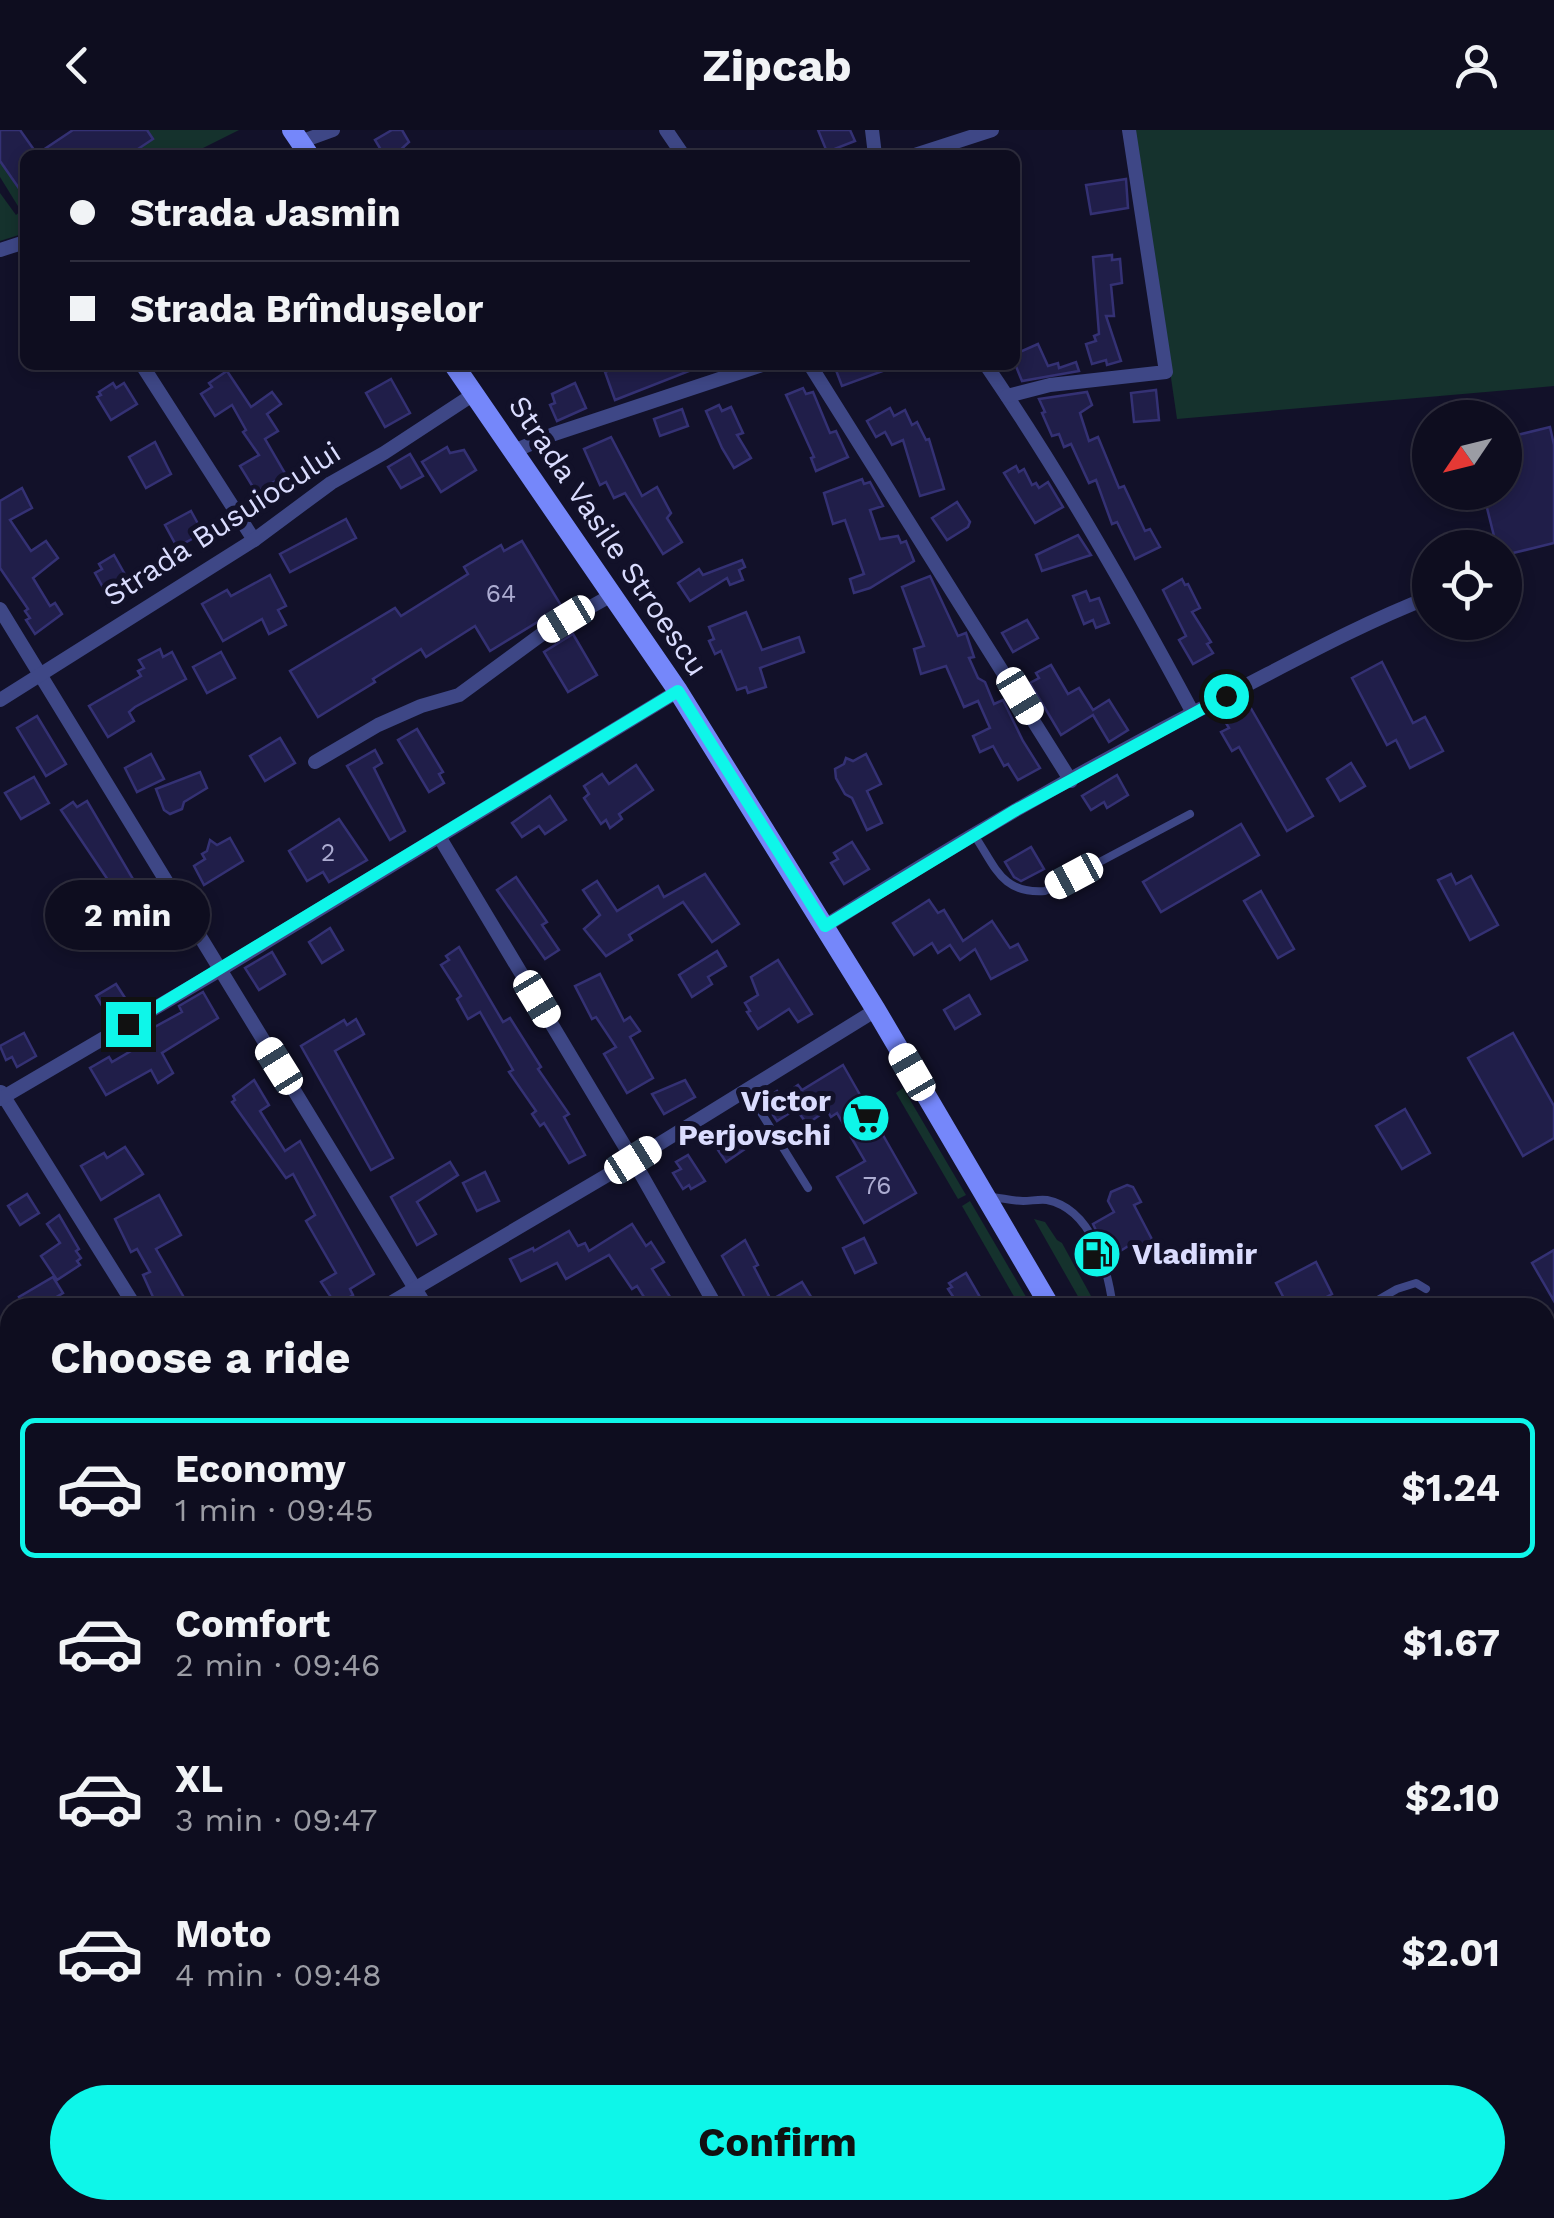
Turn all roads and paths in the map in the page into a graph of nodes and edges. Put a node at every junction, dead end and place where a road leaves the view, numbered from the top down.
1 (333, 130) edge
2 (992, 130) edge
3 (1129, 130) edge
4 (300, 142) edge
5 (930, 150) edge
6 (145, 370) edge
7 (457, 370) edge
8 (747, 370) edge
9 (813, 370) edge
10 (989, 370) edge
11 (474, 394) junction
12 (1007, 396) junction
13 (514, 451) junction
14 (254, 540) junction
15 (612, 595) junction
16 (1412, 605) edge
17 (0, 609) edge
18 (42, 672) junction
19 (678, 691) junction
20 (0, 700) edge
21 (1193, 712) junction
22 (315, 762) dead end
23 (1071, 780) junction
24 (1190, 814) dead end
25 (974, 835) junction
26 (440, 838) junction
27 (825, 926) junction
28 (220, 970) junction
29 (876, 1010) junction
30 (747, 1090) junction
31 (1, 1095) edge
32 (633, 1160) junction
33 (808, 1188) dead end
34 (986, 1196) junction
35 (416, 1289) junction
36 (1426, 1289) dead end
37 (130, 1298) edge
38 (400, 1298) edge
39 (421, 1298) edge
40 (710, 1298) edge
41 (1045, 1298) edge
42 (1112, 1298) edge
43 (1384, 1298) edge

1 - 4 street
2 - 5 street
3 - 12 street
6 - 14 street
7 - 11 main road, Strada Vasile Stroescu
8 - 13 street
9 - 23 street
10 - 12 street
11 - 13 main road, Strada Vasile Stroescu
11 - 14 street, Strada Busuiocului
12 - 21 street
13 - 15 main road, Strada Vasile Stroescu
14 - 18 street, Strada Busuiocului
15 - 19 main road, Strada Vasile Stroescu
15 - 22 street
16 - 21 street
17 - 18 street
18 - 20 street, Strada Busuiocului
18 - 28 street
19 - 26 street
19 - 27 main road, Strada Vasile Stroescu
21 - 23 street
23 - 25 street
24 - 25 lane
25 - 27 street
26 - 28 street
26 - 32 street
27 - 29 main road, Strada Vasile Stroescu
28 - 31 street
28 - 35 street
29 - 30 street
29 - 34 main road, Strada Vasile Stroescu
30 - 32 street
30 - 33 lane
31 - 37 street
32 - 35 street
32 - 40 street
34 - 41 main road, Strada Vasile Stroescu
34 - 42 lane
35 - 38 street
35 - 39 street
36 - 43 lane

